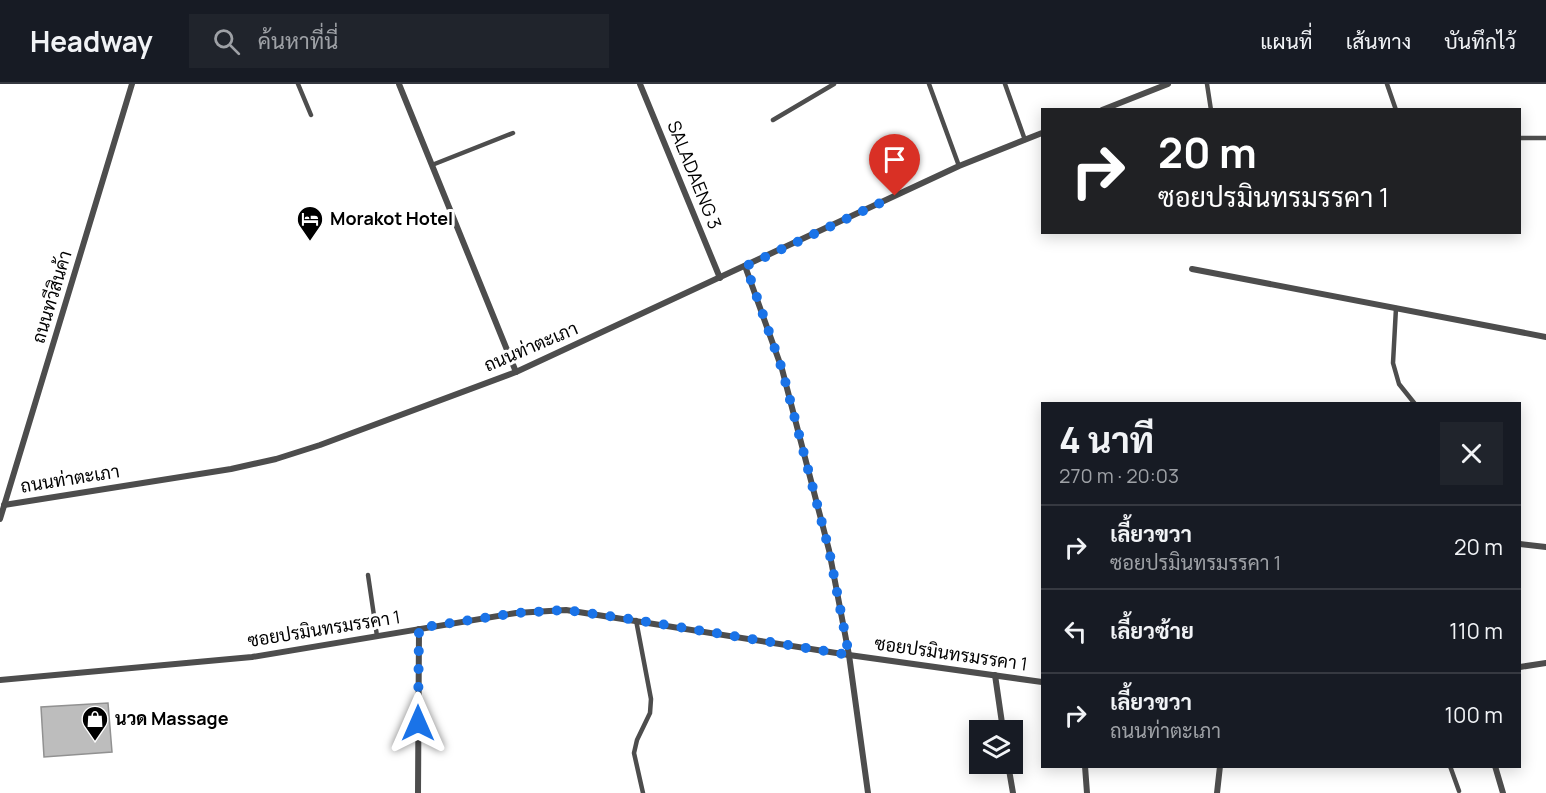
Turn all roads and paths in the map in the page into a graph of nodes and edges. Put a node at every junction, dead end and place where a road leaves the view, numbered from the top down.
1 (132, 84) edge
2 (298, 84) edge
3 (399, 84) edge
4 (640, 84) edge
5 (834, 84) edge
6 (929, 84) edge
7 (1005, 84) edge
8 (1167, 84) edge
9 (1207, 84) edge
10 (1387, 84) edge
11 (1107, 108) edge
12 (1211, 108) edge
13 (1395, 108) edge
14 (311, 115) dead end
15 (773, 120) dead end
16 (513, 133) dead end
17 (1041, 133) edge
18 (1521, 138) edge
19 (1546, 138) edge
20 (1025, 140) junction
21 (432, 165) junction
22 (959, 166) junction
23 (746, 266) junction
24 (1192, 269) dead end
25 (720, 278) junction
26 (1396, 308) junction
27 (1546, 337) edge
28 (516, 372) junction
29 (1413, 402) edge
30 (4, 505) junction
31 (0, 519) edge
32 (1521, 544) edge
33 (1546, 547) edge
34 (369, 576) dead end
35 (636, 620) junction
36 (419, 628) junction
37 (377, 636) junction
38 (849, 655) junction
39 (1546, 663) edge
40 (1521, 667) edge
41 (995, 675) junction
42 (0, 681) edge
43 (1041, 682) edge
44 (1002, 720) edge
45 (1084, 768) edge
46 (1220, 768) edge
47 (1451, 768) edge
48 (1496, 768) edge
49 (1010, 774) edge
50 (1459, 791) dead end
51 (418, 793) edge
52 (643, 793) edge
53 (868, 793) edge
54 (1013, 793) edge
55 (1087, 793) edge
56 (1217, 793) edge
57 (1503, 793) edge

1 - 30 street, ถนนทวีสินค้า
2 - 14 lane
3 - 21 street
4 - 25 street, SALADAENG 3
5 - 15 lane
6 - 22 lane
7 - 20 lane
8 - 11 street
9 - 12 lane
10 - 13 lane
16 - 21 lane
17 - 20 street, ถนนท่าตะเภา
18 - 19 lane
20 - 22 street, ถนนท่าตะเภา
21 - 28 street
22 - 23 street, ถนนท่าตะเภา
23 - 25 street, ถนนท่าตะเภา
23 - 38 street
24 - 26 street
25 - 28 street, ถนนท่าตะเภา
26 - 27 street
26 - 29 lane
28 - 30 street, ถนนท่าตะเภา
30 - 31 street, ถนนทวีสินค้า
32 - 33 street
34 - 37 lane
35 - 36 street, ซอยปรมินทรมรรคา 1
35 - 38 street, ซอยปรมินทรมรรคา 1
35 - 52 lane
36 - 37 street, ซอยปรมินทรมรรคา 1
36 - 51 street
37 - 42 street, ซอยปรมินทรมรรคา 1
38 - 41 street, ซอยปรมินทรมรรคา 1
38 - 53 street
39 - 40 street
41 - 43 street, ซอยปรมินทรมรรคา 1
41 - 44 street
45 - 55 street
46 - 56 street
47 - 50 lane
48 - 57 street
49 - 54 street

